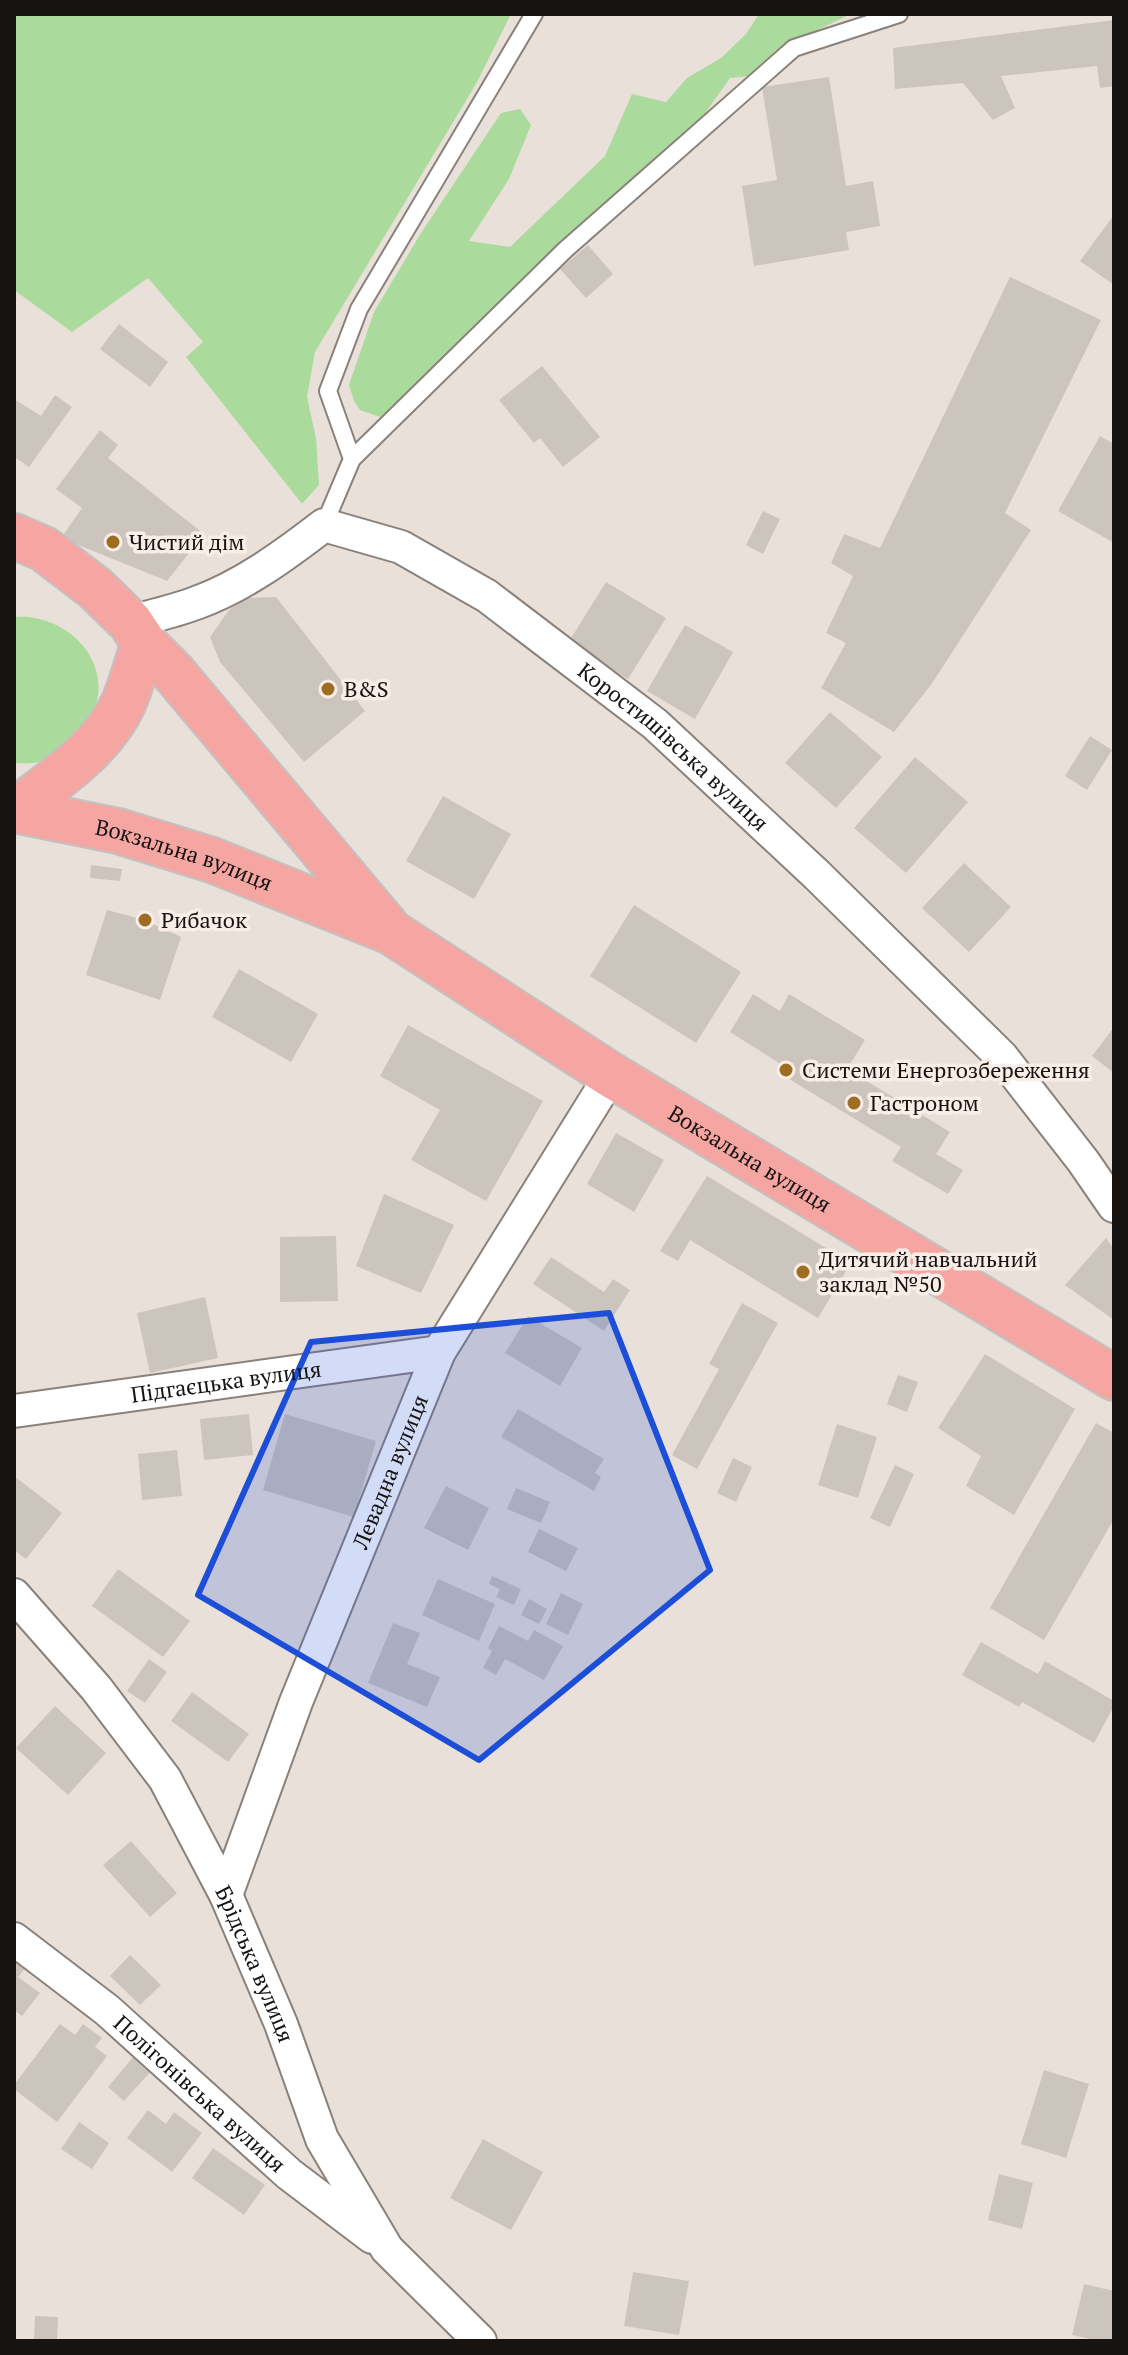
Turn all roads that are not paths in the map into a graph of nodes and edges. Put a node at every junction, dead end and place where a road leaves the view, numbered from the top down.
1 (534, 14) edge
2 (899, 14) edge
3 (352, 459) junction
4 (324, 525) junction
5 (24, 550) edge
6 (137, 632) junction
7 (15, 810) edge
8 (391, 932) junction
9 (611, 1075) junction
10 (1114, 1206) edge
11 (439, 1352) junction
12 (1114, 1378) edge
13 (14, 1411) edge
14 (14, 1595) edge
15 (226, 1895) junction
16 (14, 1939) edge
17 (387, 2249) junction
18 (480, 2341) edge

1 - 3 lane
2 - 3 lane
3 - 4 lane
4 - 6 street
4 - 10 street, Коростишівська вулиця
5 - 6 main road, Вокзальна вулиця
6 - 7 main road
6 - 8 main road, Вокзальна вулиця
7 - 8 main road, Вокзальна вулиця
8 - 9 main road, Вокзальна вулиця
9 - 11 street, Левадна вулиця
9 - 12 main road, Вокзальна вулиця
11 - 13 street, Підгаєцька вулиця
11 - 15 street, Левадна вулиця
14 - 15 street, Брідська вулиця
15 - 17 street, Брідська вулиця
16 - 17 street, Полігонівська вулиця
17 - 18 street, Брідська вулиця

